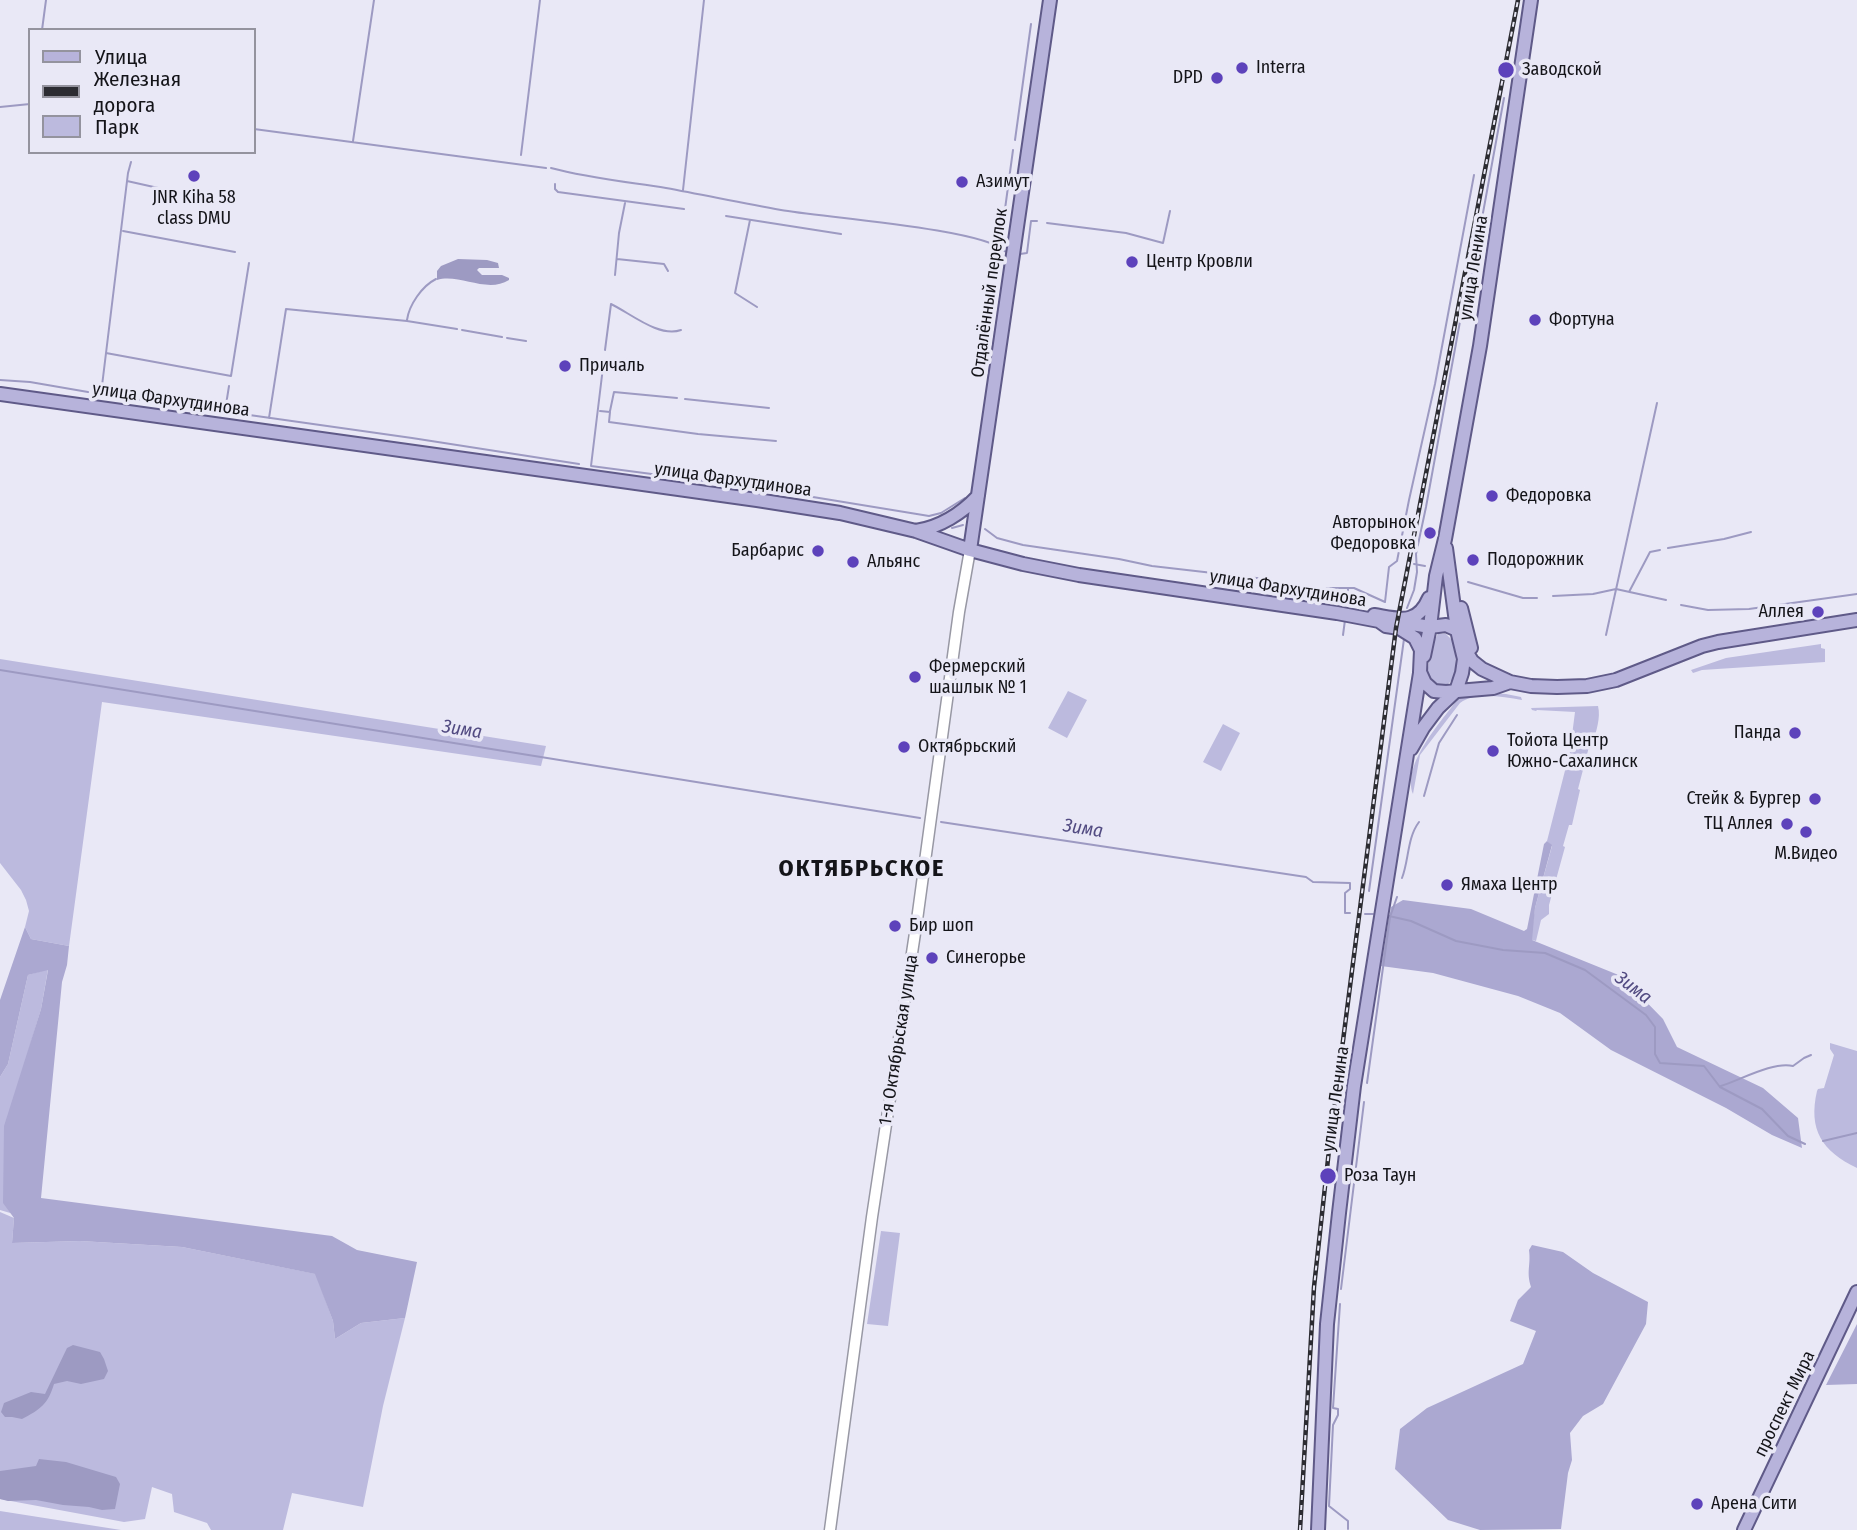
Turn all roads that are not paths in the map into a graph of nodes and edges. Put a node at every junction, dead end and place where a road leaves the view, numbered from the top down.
1 (1050, 0) edge
2 (1531, 0) edge
3 (0, 394) edge
4 (978, 496) junction
5 (916, 531) junction
6 (1445, 539) junction
7 (970, 550) junction
8 (1436, 576) junction
9 (1452, 592) junction
10 (1298, 607) junction
11 (1857, 620) edge
12 (1379, 621) junction
13 (1430, 627) junction
14 (1459, 637) junction
15 (1420, 672) junction
16 (1510, 682) junction
17 (1456, 691) junction
18 (1405, 758) junction
19 (1857, 1292) edge
20 (830, 1530) edge
21 (1318, 1530) edge
22 (1744, 1530) edge

1 - 4 main road, Отдалённый переулок
2 - 6 main road, улица Ленина
3 - 5 main road, улица Фархутдинова
4 - 5 main road
4 - 7 main road, Отдалённый переулок
5 - 7 main road, улица Фархутдинова
6 - 8 main road, улица Ленина
6 - 9 main road, улица Ленина
7 - 10 main road, улица Фархутдинова
7 - 20 street, 1-я Октябрьская улица
8 - 10 main road
8 - 13 main road, улица Ленина
9 - 14 main road, улица Ленина
9 - 16 main road
10 - 12 main road, улица Фархутдинова
11 - 16 main road
12 - 13 main road
12 - 15 main road, улица Фархутдинова
13 - 14 main road
13 - 15 main road, улица Ленина
14 - 16 main road
14 - 17 main road, улица Ленина
15 - 17 main road
15 - 18 main road, улица Ленина
16 - 17 main road
17 - 18 main road, улица Ленина
18 - 21 main road, улица Ленина
19 - 22 main road, проспект Мира

